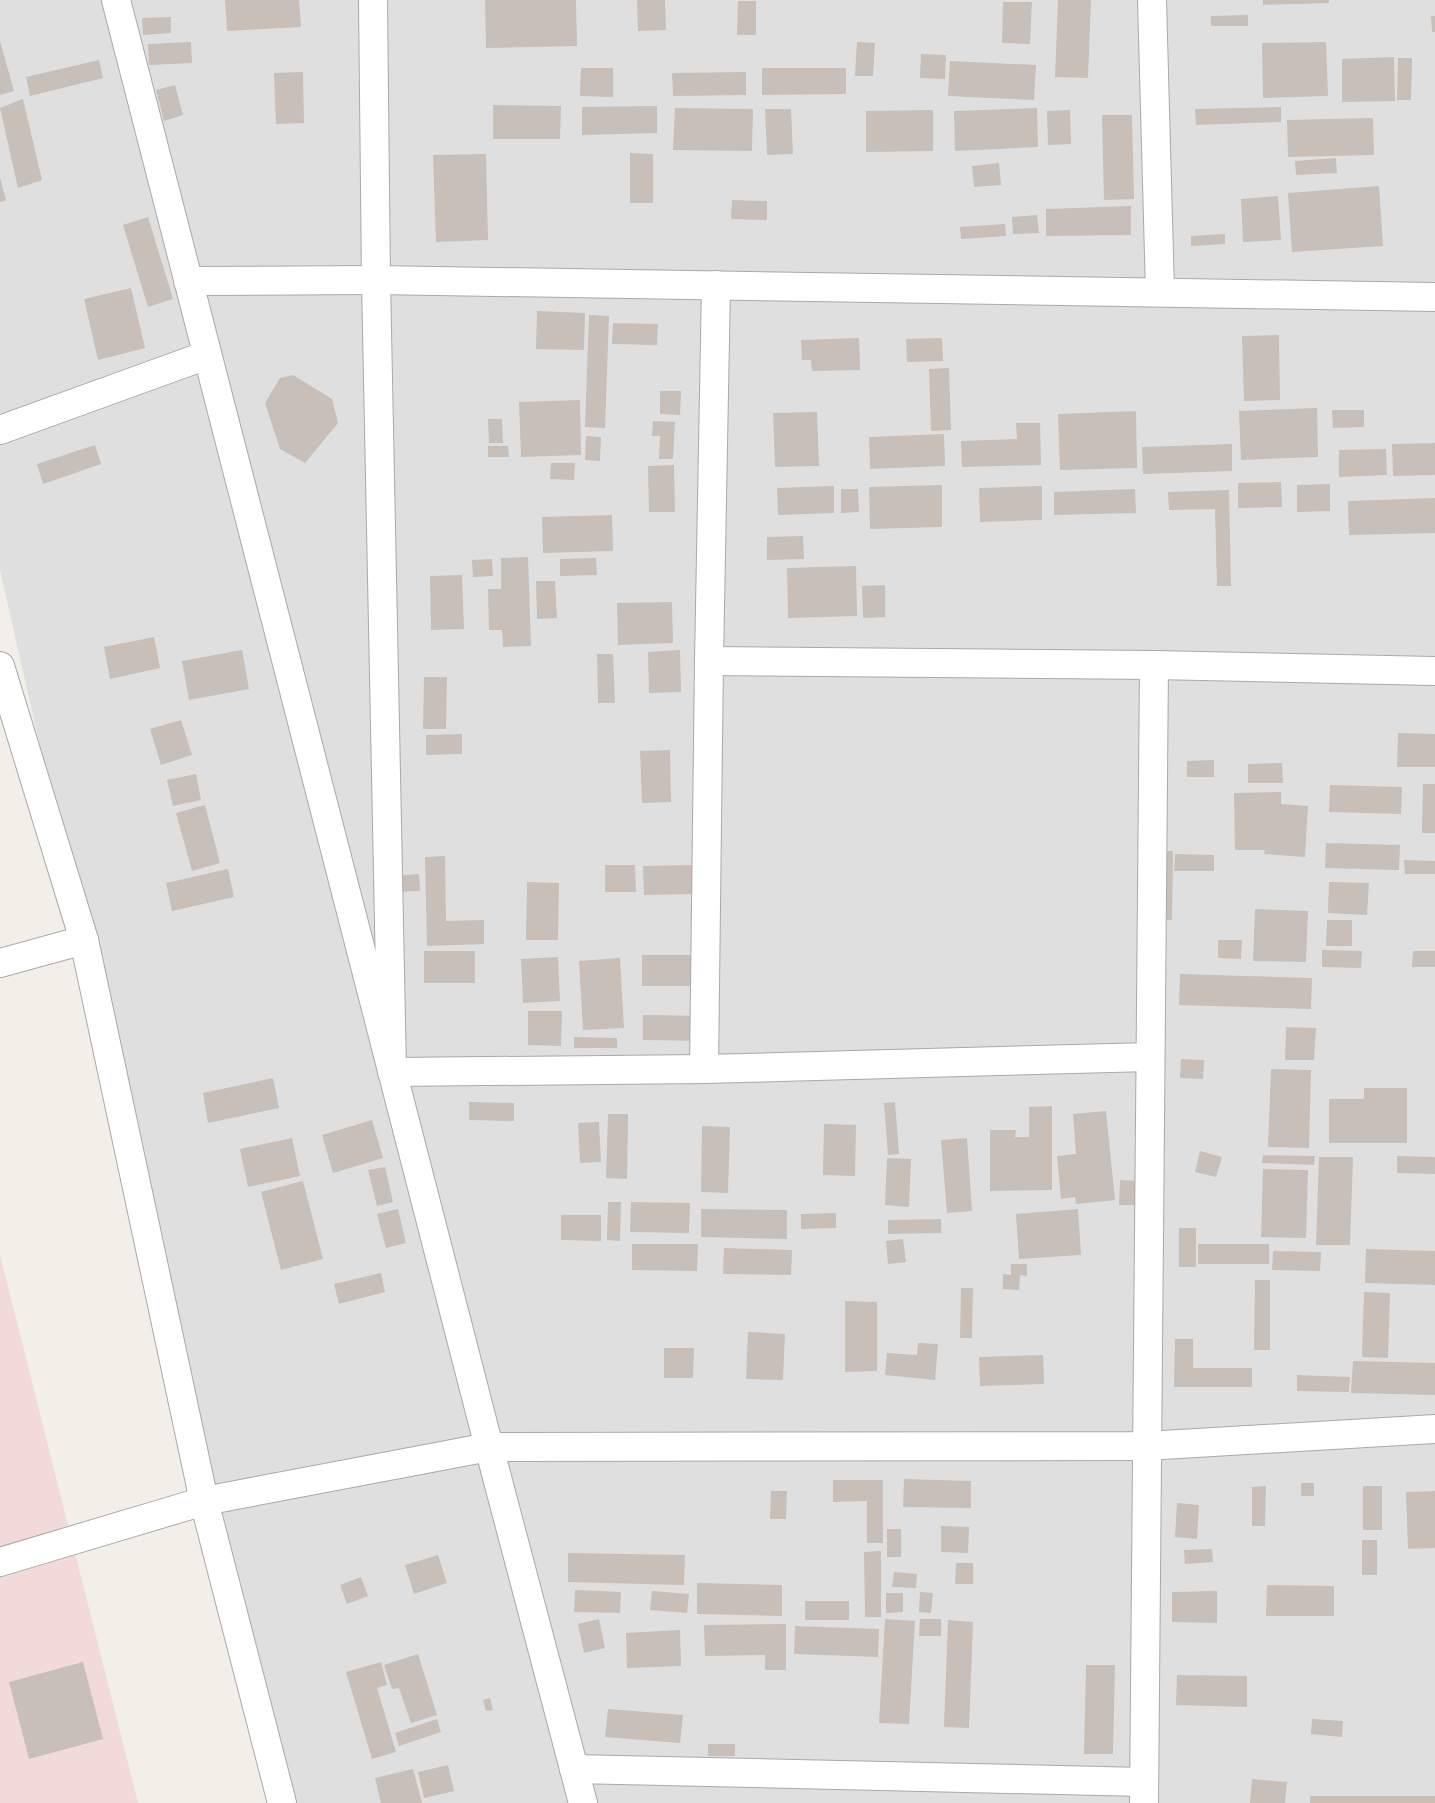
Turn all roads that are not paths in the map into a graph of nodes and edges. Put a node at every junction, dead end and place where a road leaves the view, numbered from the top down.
1 (116, 0) edge
2 (374, 0) edge
3 (1152, 0) edge
4 (376, 280) junction
5 (188, 281) junction
6 (716, 285) junction
7 (1160, 292) junction
8 (1435, 297) edge
9 (207, 355) junction
10 (0, 430) edge
11 (709, 661) junction
12 (1154, 665) junction
13 (0, 666) edge
14 (1435, 671) edge
15 (84, 940) junction
16 (0, 963) edge
17 (1150, 1058) junction
18 (704, 1069) junction
19 (392, 1072) junction
20 (1435, 1429) edge
21 (1146, 1446) junction
22 (489, 1447) junction
23 (204, 1501) junction
24 (0, 1562) edge
25 (574, 1769) junction
26 (1144, 1792) edge
27 (282, 1803) edge
28 (583, 1803) edge

1 - 5 street
2 - 4 street
3 - 7 street
4 - 5 street
4 - 6 street
4 - 19 street
5 - 9 street
6 - 7 street
6 - 11 street
7 - 8 street
9 - 10 street
9 - 19 street
11 - 12 street
11 - 18 street
12 - 14 street
12 - 17 street
13 - 15 street
15 - 16 street
15 - 23 street
17 - 18 street
17 - 21 street
18 - 19 street
19 - 22 street
20 - 21 street
21 - 22 street
21 - 26 street
22 - 23 street
22 - 25 street
23 - 24 street
23 - 27 street
25 - 26 street
25 - 28 street

